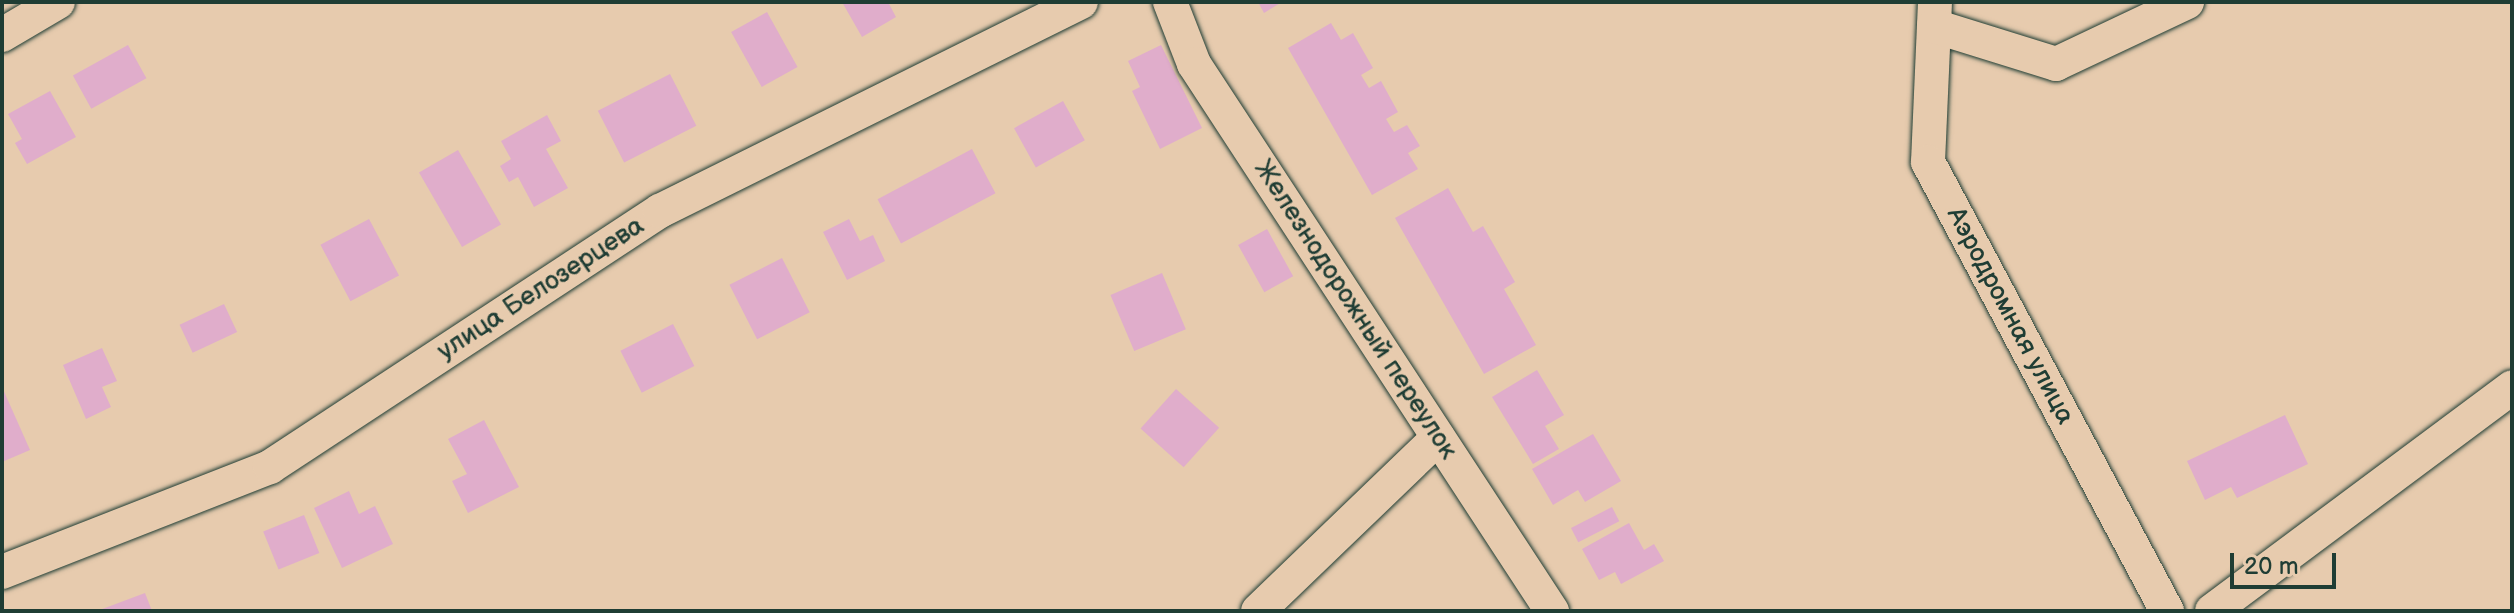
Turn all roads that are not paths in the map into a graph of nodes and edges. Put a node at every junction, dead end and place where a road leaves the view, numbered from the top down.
1 (58, 2) edge
2 (1081, 2) edge
3 (1170, 2) edge
4 (2187, 2) edge
5 (1934, 14) edge
6 (2, 35) edge
7 (2512, 387) edge
8 (1438, 438) junction
9 (2, 572) edge
10 (1258, 611) edge
11 (1552, 611) edge
12 (2167, 611) edge
13 (2212, 611) edge

1 - 6 street
2 - 9 street, улица Белозерцева
3 - 8 street, Железнодорожный переулок
4 - 5 street
5 - 12 street, Аэродромная улица
7 - 13 street
8 - 10 street
8 - 11 street, Железнодорожный переулок

